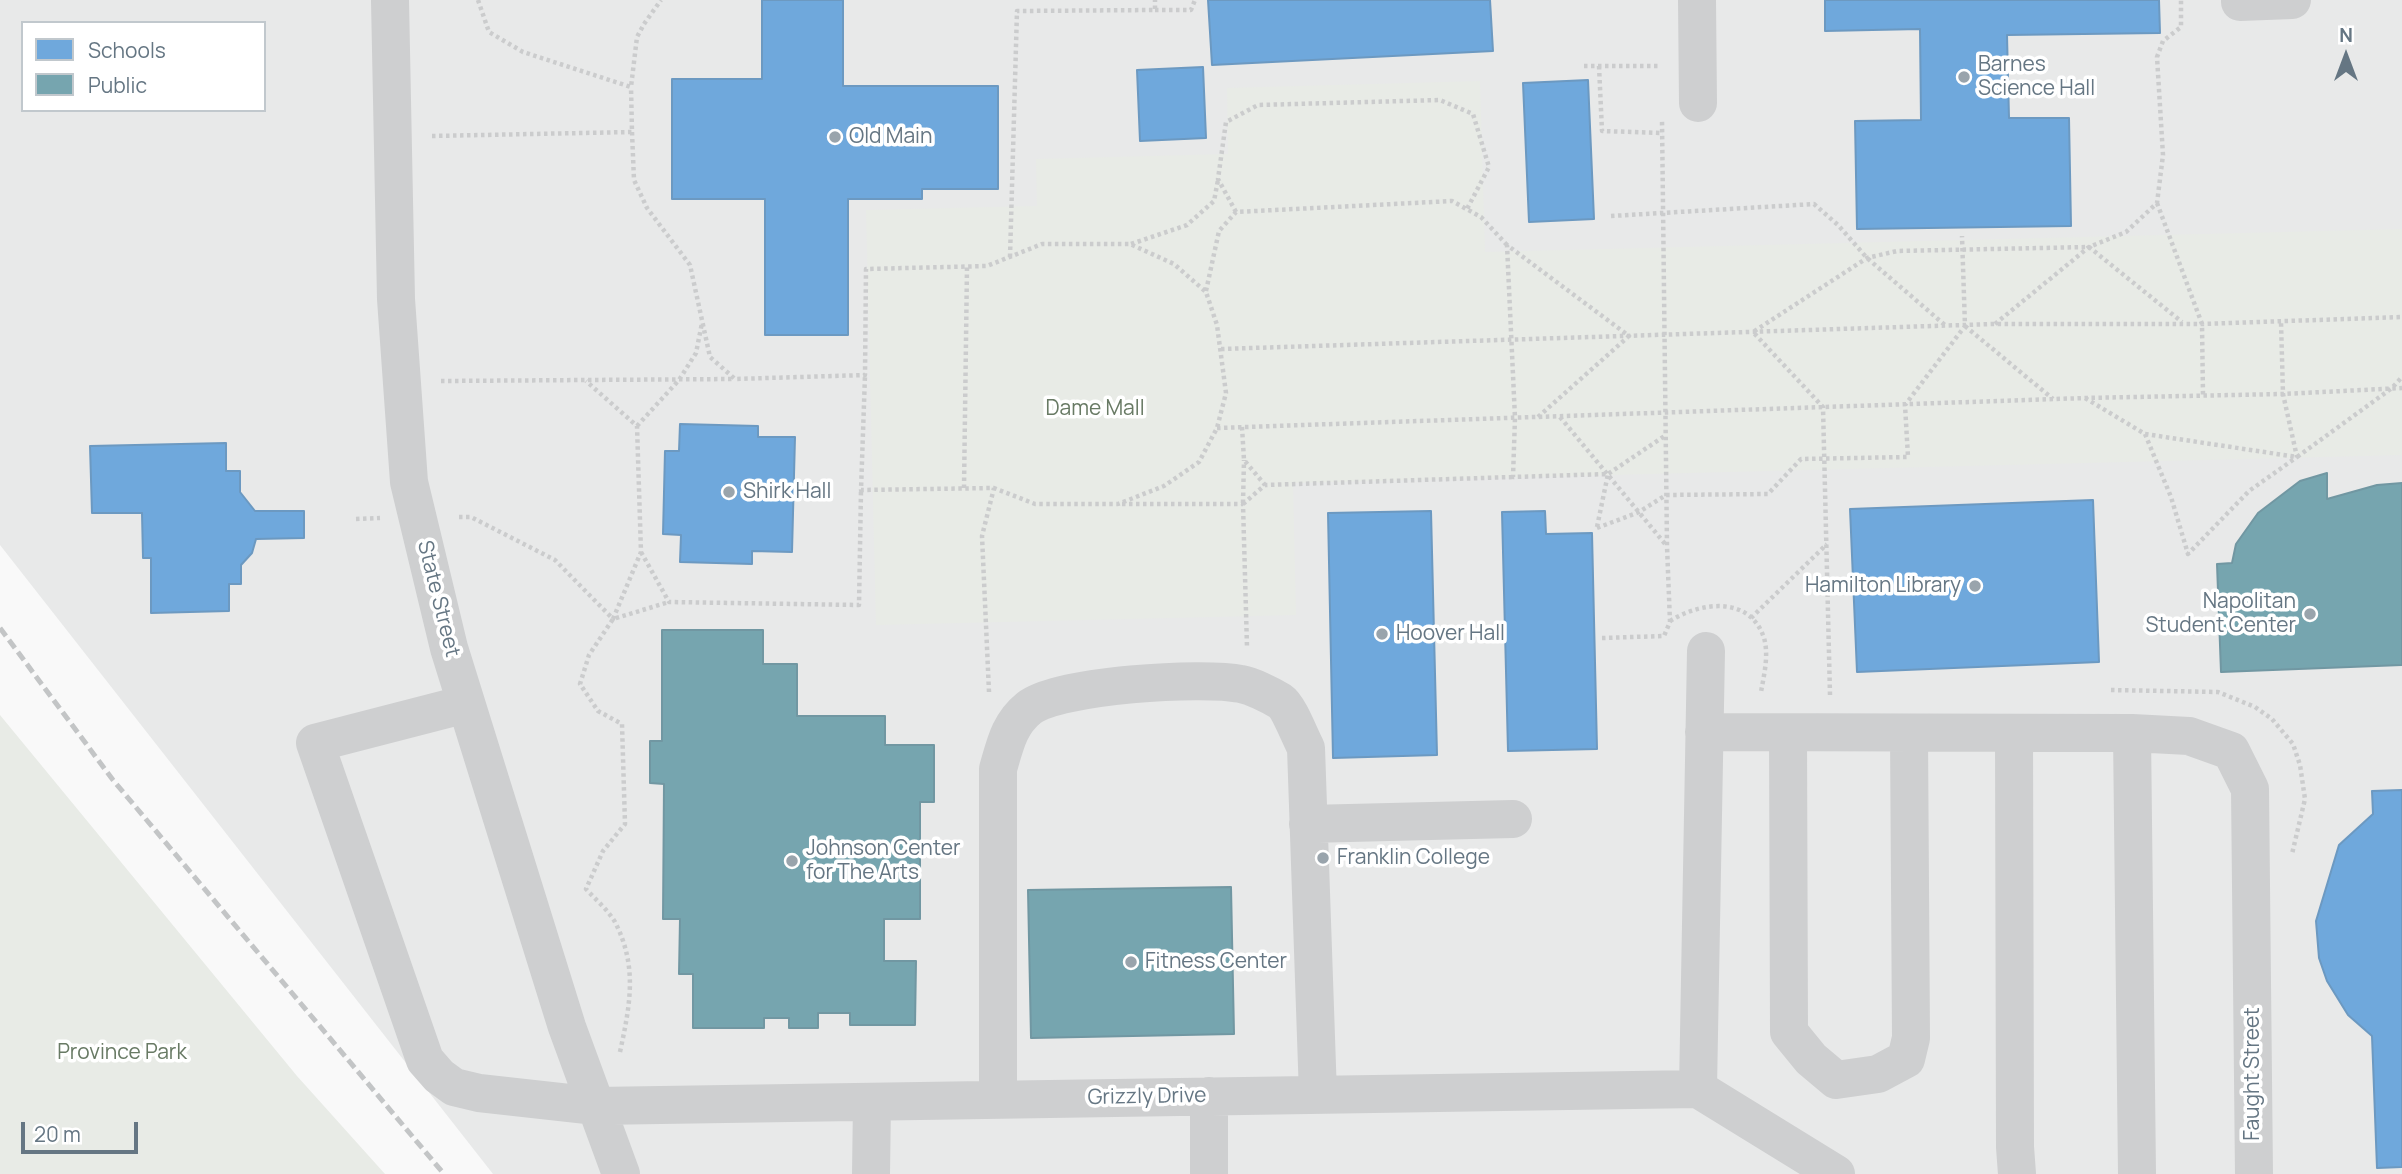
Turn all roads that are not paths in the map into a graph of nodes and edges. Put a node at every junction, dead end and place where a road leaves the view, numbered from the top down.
1 (390, 0) edge
2 (1697, 0) edge
3 (2240, 0) edge
4 (2292, 0) edge
5 (1698, 103) dead end
6 (1706, 651) dead end
7 (466, 704) junction
8 (1704, 732) junction
9 (1788, 733) junction
10 (1909, 733) junction
11 (2014, 733) junction
12 (2132, 733) junction
13 (1513, 819) dead end
14 (1308, 824) junction
15 (1698, 1089) junction
16 (1318, 1095) junction
17 (1209, 1097) junction
18 (998, 1100) junction
19 (872, 1102) junction
20 (596, 1106) junction
21 (621, 1174) edge
22 (871, 1174) edge
23 (1209, 1174) edge
24 (1836, 1174) edge
25 (2017, 1174) edge
26 (2137, 1174) edge
27 (2254, 1174) edge

1 - 7 street, State Street
2 - 5 street
3 - 4 street
6 - 8 street
7 - 20 street, State Street
7 - 20 street, Grizzly Drive
8 - 9 street, Faught Street
8 - 15 street
9 - 10 street, Faught Street
9 - 10 street
10 - 11 street, Faught Street
11 - 12 street, Faught Street
11 - 25 street
12 - 26 street
12 - 27 street, Faught Street
13 - 14 street
14 - 16 street
14 - 18 street
15 - 16 street, Grizzly Drive
15 - 24 street
16 - 17 street, Grizzly Drive
17 - 18 street, Grizzly Drive
17 - 23 street
18 - 19 street, Grizzly Drive
19 - 20 street, Grizzly Drive
19 - 22 street
20 - 21 street, State Street

